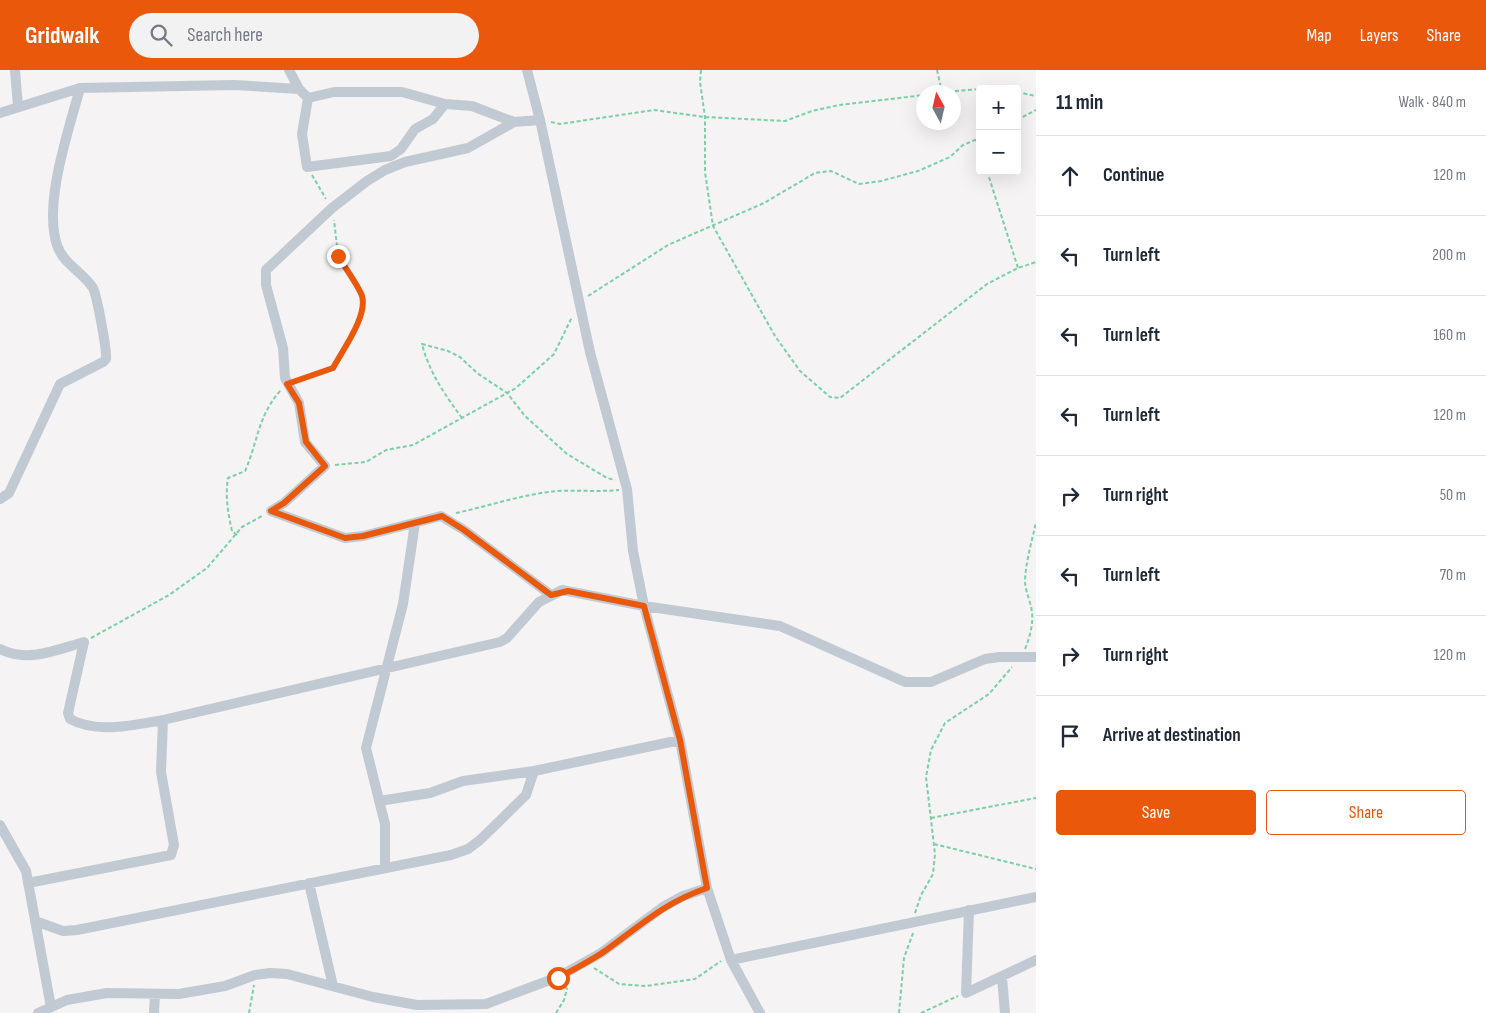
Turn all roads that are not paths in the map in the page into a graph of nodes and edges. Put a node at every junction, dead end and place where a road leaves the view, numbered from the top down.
1 (15, 70) edge
2 (288, 70) edge
3 (527, 70) edge
4 (80, 88) junction
5 (299, 89) junction
6 (308, 98) junction
7 (445, 104) junction
8 (18, 107) junction
9 (0, 113) edge
10 (540, 120) junction
11 (514, 122) junction
12 (0, 499) edge
13 (415, 523) junction
14 (551, 595) junction
15 (644, 606) junction
16 (0, 649) edge
17 (1036, 658) edge
18 (388, 668) junction
19 (163, 720) junction
20 (680, 740) junction
21 (534, 771) junction
22 (379, 801) junction
23 (0, 825) edge
24 (385, 868) junction
25 (309, 883) junction
26 (28, 884) junction
27 (707, 888) junction
28 (1036, 897) edge
29 (969, 910) junction
30 (34, 920) junction
31 (730, 960) junction
32 (1036, 960) edge
33 (1002, 977) junction
34 (333, 986) junction
35 (155, 994) junction
36 (51, 1007) junction
37 (38, 1013) edge
38 (154, 1013) edge
39 (760, 1013) edge
40 (1005, 1013) edge

1 - 8 street
2 - 5 street
3 - 10 street
4 - 5 street
4 - 8 street
4 - 12 street
5 - 6 street
6 - 7 street
6 - 7 street
7 - 11 street
8 - 9 street
10 - 11 street
10 - 15 street
11 - 13 street
13 - 14 street
13 - 18 street
14 - 15 street
14 - 18 street
15 - 17 street
15 - 20 street
16 - 19 street
18 - 19 street
18 - 22 street
19 - 26 street
20 - 21 street
20 - 27 street
21 - 22 street
21 - 24 street
22 - 24 street
23 - 26 street
24 - 25 street
25 - 30 street
25 - 34 street
26 - 30 street
27 - 31 street
27 - 34 street
28 - 29 street
29 - 31 street
29 - 33 street
30 - 36 street
31 - 39 street
32 - 33 street
33 - 40 street
34 - 35 street
35 - 36 street
35 - 38 street
36 - 37 street

